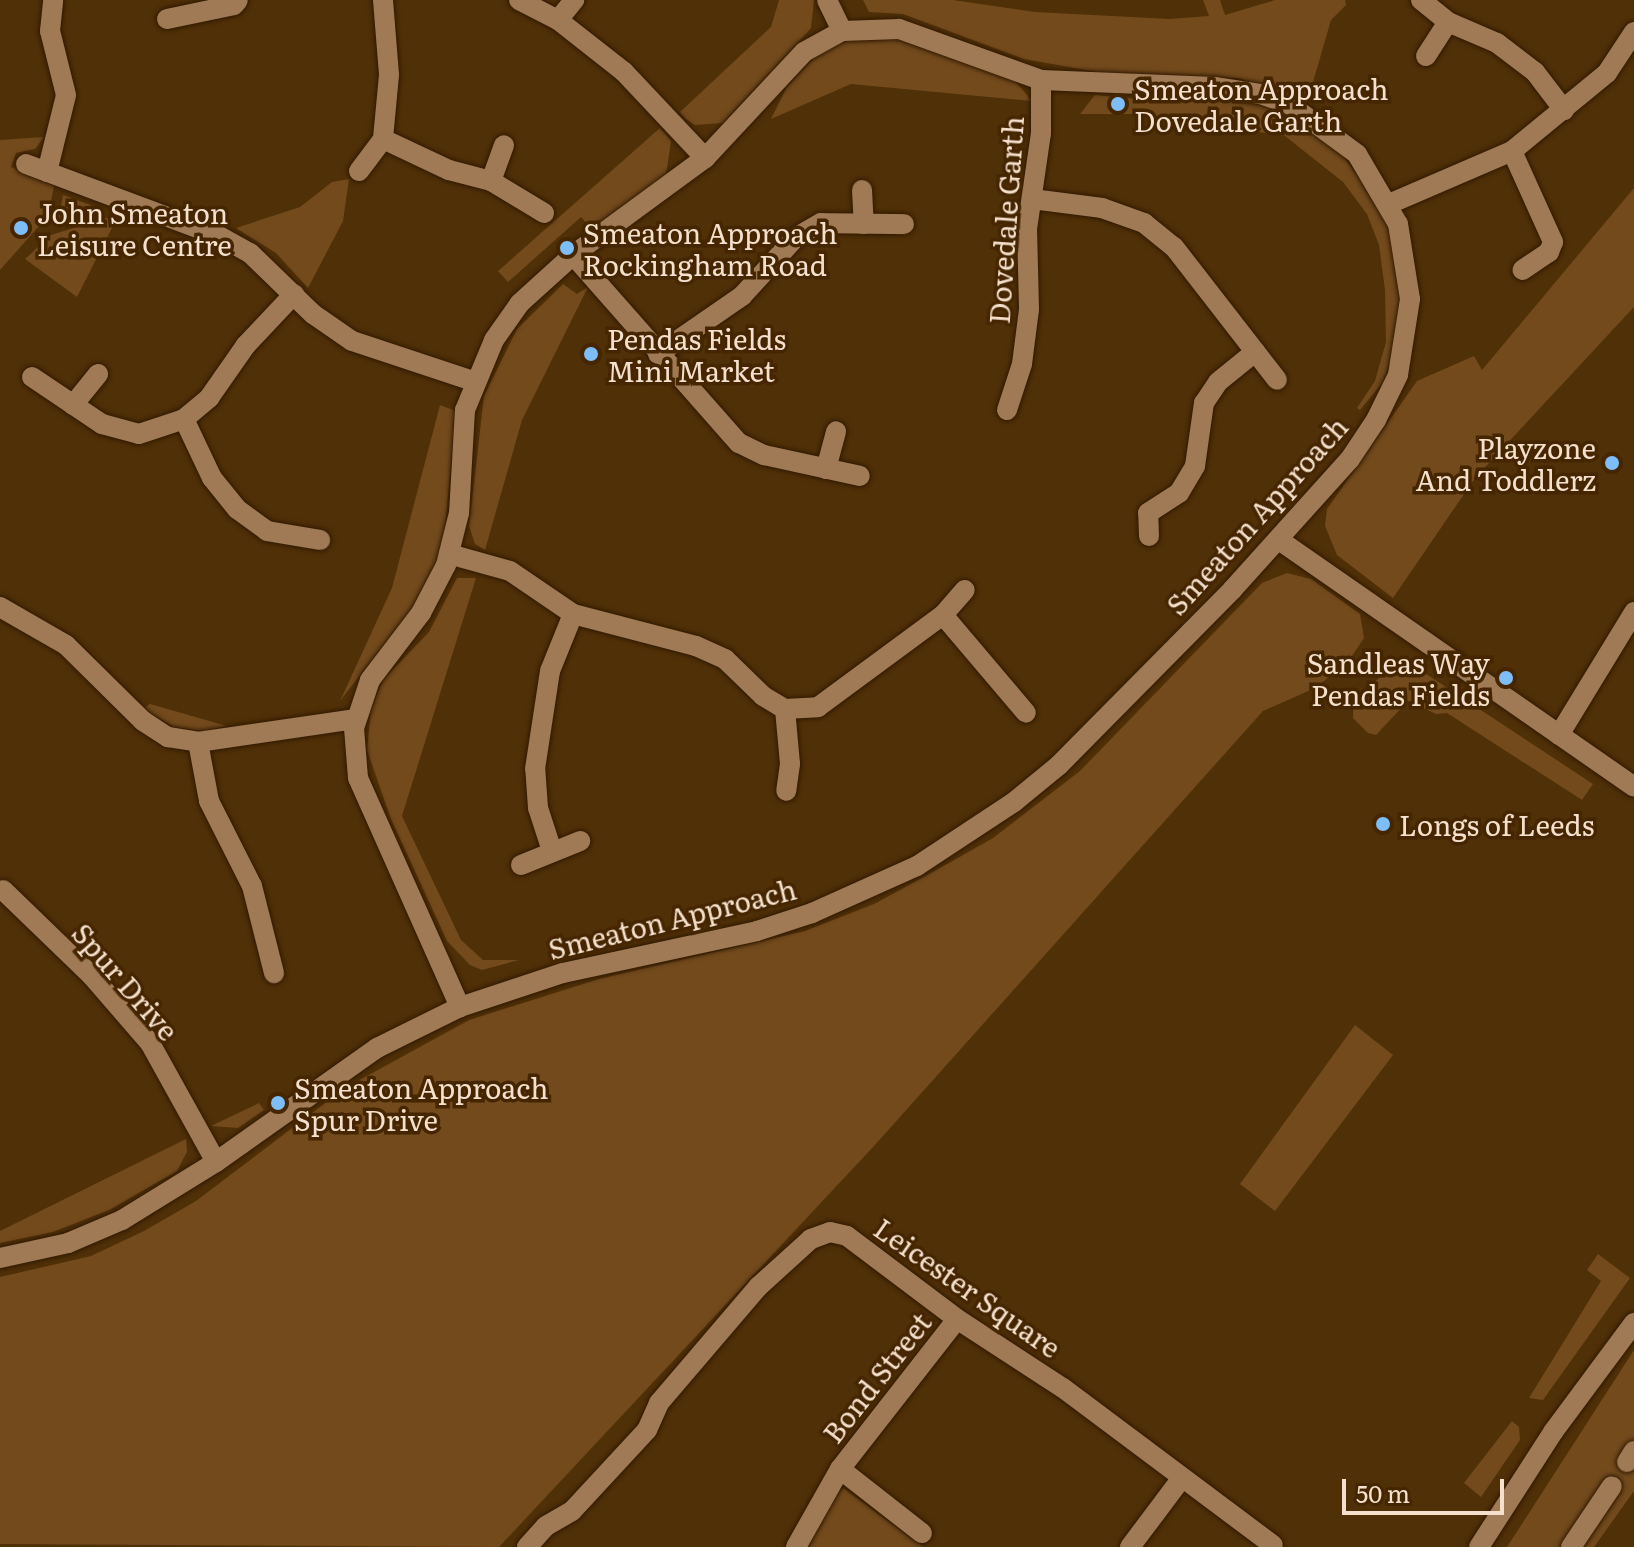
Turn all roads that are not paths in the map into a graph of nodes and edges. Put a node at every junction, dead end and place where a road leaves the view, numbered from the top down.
1 (53, 0) edge
2 (238, 0) edge
3 (383, 0) edge
4 (519, 0) edge
5 (574, 0) edge
6 (827, 0) edge
7 (1421, 0) edge
8 (167, 19) dead end
9 (558, 20) junction
10 (1448, 22) junction
11 (842, 31) junction
12 (1634, 32) edge
13 (1426, 56) dead end
14 (1041, 80) junction
15 (1564, 110) junction
16 (383, 139) junction
17 (504, 145) dead end
18 (1512, 151) junction
19 (705, 158) junction
20 (26, 164) dead end
21 (359, 171) dead end
22 (47, 172) junction
23 (491, 181) junction
24 (862, 190) dead end
25 (1032, 199) junction
26 (1389, 204) junction
27 (544, 213) dead end
28 (864, 224) junction
29 (904, 224) dead end
30 (573, 255) junction
31 (1522, 270) dead end
32 (294, 294) junction
33 (1255, 352) junction
34 (658, 354) junction
35 (98, 374) dead end
36 (32, 377) dead end
37 (1277, 380) dead end
38 (473, 381) junction
39 (73, 405) junction
40 (1007, 410) dead end
41 (184, 419) junction
42 (836, 431) dead end
43 (826, 469) junction
44 (860, 476) dead end
45 (1149, 536) dead end
46 (320, 540) dead end
47 (1279, 540) junction
48 (449, 554) junction
49 (965, 590) dead end
50 (0, 607) edge
51 (1634, 612) edge
52 (573, 614) junction
53 (943, 615) junction
54 (785, 709) junction
55 (1026, 713) dead end
56 (356, 719) junction
57 (1559, 735) junction
58 (198, 742) junction
59 (1634, 787) edge
60 (786, 791) dead end
61 (580, 841) dead end
62 (552, 851) junction
63 (521, 865) dead end
64 (3, 890) dead end
65 (274, 973) dead end
66 (460, 1007) junction
67 (216, 1162) junction
68 (0, 1258) edge
69 (957, 1319) junction
70 (1634, 1323) edge
71 (840, 1469) junction
72 (1181, 1479) junction
73 (1612, 1486) dead end
74 (922, 1533) dead end
75 (1273, 1545) dead end
76 (527, 1547) edge
77 (796, 1547) edge
78 (1130, 1547) edge
79 (1479, 1547) edge
80 (1571, 1547) edge

1 - 22 street
2 - 8 street
3 - 16 street
4 - 9 street
5 - 9 street
6 - 11 street
7 - 10 street
9 - 19 street
10 - 13 street
10 - 15 street
11 - 14 street, Smeaton Approach
11 - 19 street, Smeaton Approach
12 - 15 street
14 - 25 street, Dovedale Garth
14 - 26 street, Smeaton Approach
15 - 18 street
16 - 21 street
16 - 23 street
17 - 23 street
18 - 26 street
18 - 31 street
19 - 30 street, Smeaton Approach
20 - 22 street
22 - 32 street
23 - 27 street
24 - 28 street
25 - 33 street
25 - 40 street, Dovedale Garth
26 - 47 street, Smeaton Approach
28 - 29 street
28 - 34 street
30 - 34 street
30 - 38 street, Smeaton Approach
32 - 38 street
32 - 41 street
33 - 37 street
33 - 45 street
34 - 43 street
35 - 39 street
36 - 39 street
38 - 48 street, Smeaton Approach
39 - 41 street
41 - 46 street
42 - 43 street
43 - 44 street
47 - 57 street
47 - 66 street, Smeaton Approach
48 - 52 street
48 - 56 street, Smeaton Approach
49 - 53 street
50 - 58 street
51 - 57 street
52 - 54 street
52 - 62 street
53 - 54 street
53 - 55 street
54 - 60 street
56 - 58 street
56 - 66 street, Smeaton Approach
57 - 59 street
58 - 65 street
61 - 62 street
62 - 63 street
64 - 67 street, Spur Drive
66 - 67 street, Smeaton Approach
67 - 68 street, Smeaton Approach
69 - 71 street, Bond Street
69 - 72 street, Leicester Square
69 - 76 street, Leicester Square
70 - 79 street
71 - 74 street, Bond Street
71 - 77 street, Bond Street
72 - 75 street, Leicester Square
72 - 78 street
73 - 80 street

